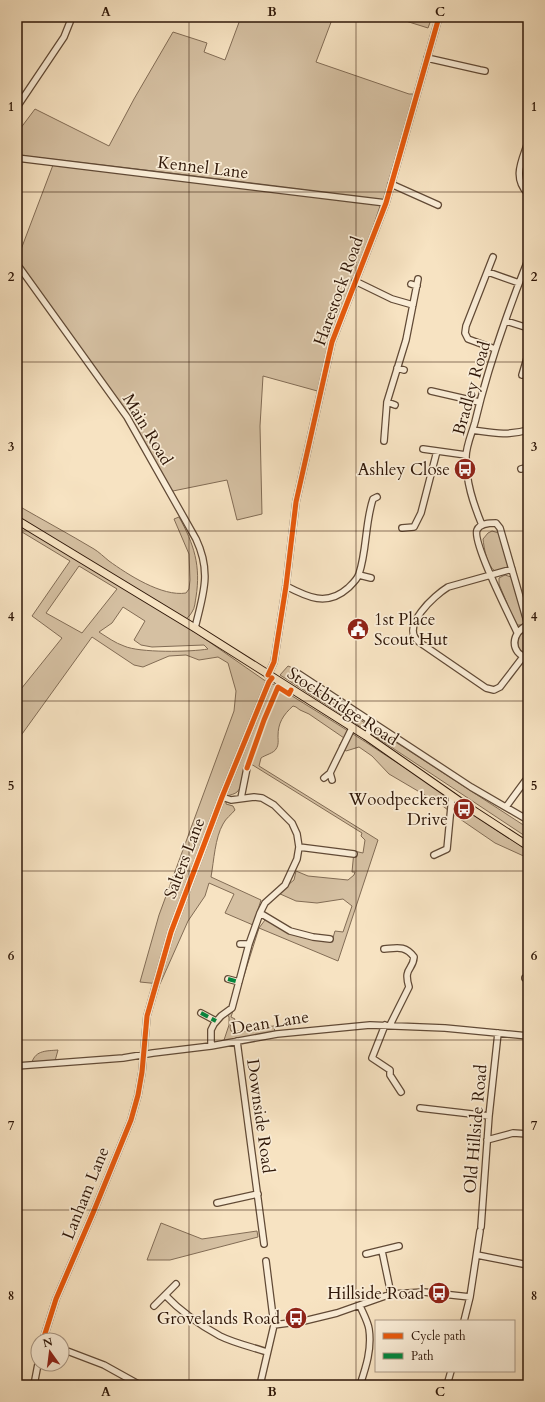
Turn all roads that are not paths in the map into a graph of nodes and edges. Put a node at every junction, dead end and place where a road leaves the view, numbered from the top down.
1 (72, 17) edge
2 (439, 17) edge
3 (427, 58) junction
4 (481, 72) dead end
5 (17, 107) edge
6 (528, 142) edge
7 (17, 158) edge
8 (391, 184) junction
9 (528, 194) edge
10 (386, 203) junction
11 (438, 205) dead end
12 (494, 257) dead end
13 (528, 260) edge
14 (17, 264) edge
15 (488, 272) junction
16 (418, 278) dead end
17 (355, 281) junction
18 (519, 283) junction
19 (411, 284) dead end
20 (417, 286) junction
21 (413, 305) junction
22 (506, 322) junction
23 (528, 328) edge
24 (495, 349) junction
25 (528, 355) edge
26 (522, 375) dead end
27 (431, 391) dead end
28 (387, 402) junction
29 (479, 402) junction
30 (395, 405) dead end
31 (473, 430) junction
32 (528, 430) edge
33 (384, 441) dead end
34 (423, 449) dead end
35 (437, 452) junction
36 (466, 455) junction
37 (528, 467) edge
38 (521, 469) dead end
39 (377, 497) dead end
40 (17, 520) edge
41 (482, 525) junction
42 (402, 528) dead end
43 (512, 569) junction
44 (490, 574) junction
45 (359, 575) junction
46 (371, 578) dead end
47 (286, 586) junction
48 (528, 626) edge
49 (195, 628) junction
50 (517, 632) junction
51 (526, 657) edge
52 (270, 676) junction
53 (300, 677) dead end
54 (374, 723) junction
55 (352, 728) junction
56 (366, 736) junction
57 (247, 768) dead end
58 (330, 773) junction
59 (324, 778) dead end
60 (332, 780) dead end
61 (528, 780) edge
62 (452, 796) junction
63 (222, 798) junction
64 (241, 798) junction
65 (506, 807) junction
66 (528, 820) edge
67 (528, 846) edge
68 (299, 847) junction
69 (354, 854) dead end
70 (434, 855) dead end
71 (260, 913) junction
72 (330, 939) dead end
73 (240, 944) dead end
74 (249, 944) junction
75 (384, 949) dead end
76 (228, 979) dead end
77 (239, 982) junction
78 (201, 1013) dead end
79 (216, 1021) junction
80 (388, 1025) junction
81 (498, 1033) junction
82 (528, 1036) edge
83 (237, 1041) junction
84 (211, 1046) junction
85 (143, 1054) junction
86 (17, 1066) edge
87 (401, 1092) dead end
88 (420, 1108) dead end
89 (489, 1116) junction
90 (528, 1134) edge
91 (487, 1140) junction
92 (258, 1194) junction
93 (217, 1203) dead end
94 (264, 1244) dead end
95 (399, 1246) dead end
96 (382, 1251) junction
97 (366, 1254) dead end
98 (476, 1255) junction
99 (266, 1261) dead end
100 (528, 1265) edge
101 (176, 1284) dead end
102 (391, 1294) junction
103 (165, 1295) junction
104 (470, 1297) junction
105 (154, 1306) dead end
106 (360, 1306) junction
107 (464, 1320) edge
108 (274, 1325) junction
109 (46, 1332) edge
110 (70, 1352) edge
111 (267, 1352) junction
112 (36, 1372) edge
113 (451, 1372) edge
114 (34, 1385) edge
115 (140, 1385) edge
116 (260, 1385) edge
117 (360, 1385) edge
118 (447, 1385) edge

1 - 5 street
2 - 3 street, Harestock Road
3 - 4 street
3 - 8 street, Harestock Road
6 - 9 street
7 - 10 street, Kennel Lane
8 - 10 street, Harestock Road
8 - 11 street
10 - 17 street, Harestock Road
12 - 15 street
13 - 18 street, Bradley Road
14 - 49 street, Main Road
15 - 18 street
15 - 24 street
16 - 20 street
17 - 21 street
17 - 47 street, Harestock Road
18 - 22 street, Bradley Road
19 - 20 street
20 - 21 street
21 - 28 street
22 - 23 street
22 - 24 street, Bradley Road
24 - 29 street, Bradley Road
25 - 26 street
27 - 29 street
28 - 30 street
28 - 33 street
29 - 31 street, Bradley Road
31 - 32 street
31 - 36 street, Bradley Road
34 - 35 street
35 - 36 street
35 - 42 street
36 - 41 street, Bradley Road
37 - 38 street
39 - 45 street
40 - 49 main road, Stockbridge Road
41 - 43 street
41 - 44 street
43 - 44 street
43 - 48 street
44 - 50 street
44 - 51 street
45 - 46 street
45 - 47 street
47 - 52 street, Harestock Road
48 - 50 street
49 - 52 main road, Stockbridge Road
50 - 51 street
52 - 55 main road, Stockbridge Road
52 - 63 street, Salters Lane
53 - 54 street
54 - 56 street
54 - 65 street
55 - 56 main road, Stockbridge Road
55 - 58 street
56 - 62 main road, Stockbridge Road
57 - 64 street
58 - 59 street
58 - 60 street
61 - 65 street
62 - 67 main road, Stockbridge Road
62 - 70 street
63 - 64 street
63 - 85 street, Salters Lane
64 - 68 street
65 - 66 street
68 - 69 street
68 - 71 street
71 - 72 street
71 - 74 street
73 - 74 street
74 - 77 street
75 - 80 street
76 - 77 street
77 - 79 street
78 - 79 street
79 - 84 street
80 - 81 street, Dean Lane
80 - 83 street, Dean Lane
80 - 87 street
81 - 82 street, Dean Lane
81 - 89 street, Old Hillside Road
83 - 84 street, Dean Lane
83 - 92 street, Downside Road
84 - 85 street, Dean Lane
85 - 86 street, Dean Lane
85 - 109 street, Lanham Lane
88 - 89 street
89 - 91 street, Old Hillside Road
90 - 91 street
91 - 98 street, Old Hillside Road
92 - 93 street, Downside Road
92 - 94 street, Downside Road
95 - 96 street
96 - 97 street
96 - 102 street
98 - 100 street
98 - 104 street
99 - 108 street
101 - 103 street
102 - 104 street
102 - 106 street
103 - 105 street
103 - 111 street
104 - 107 street
106 - 108 street
106 - 117 street
108 - 111 street
110 - 115 street
111 - 116 street
112 - 114 street
113 - 118 street

